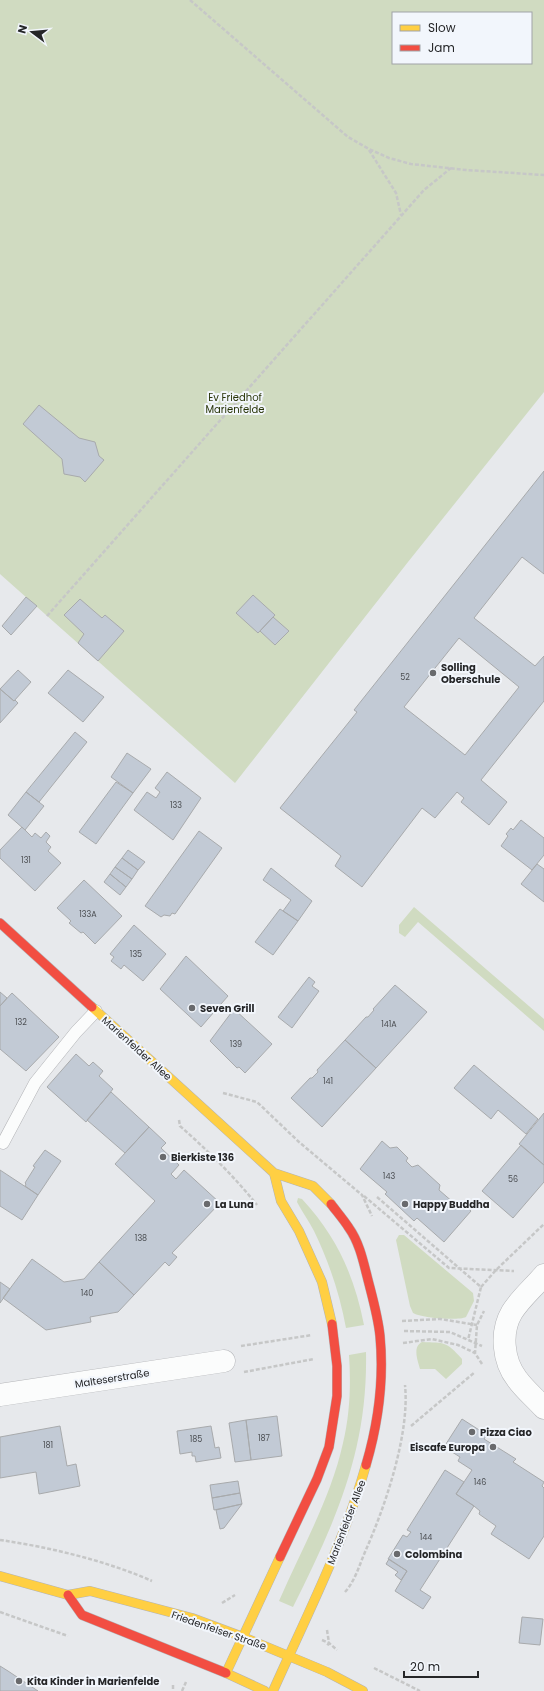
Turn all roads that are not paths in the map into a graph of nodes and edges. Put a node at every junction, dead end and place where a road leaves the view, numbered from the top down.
1 (0, 923) edge
2 (96, 1011) junction
3 (3, 1142) dead end
4 (274, 1173) junction
5 (544, 1275) edge
6 (224, 1361) road end
7 (0, 1395) edge
8 (544, 1408) edge
9 (0, 1576) edge
10 (68, 1595) junction
11 (243, 1637) junction
12 (289, 1655) junction
13 (226, 1673) junction
14 (265, 1691) edge
15 (273, 1691) edge
16 (363, 1691) edge

1 - 2 main road, Marienfelder Allee
2 - 3 lane
2 - 4 main road, Marienfelder Allee
4 - 11 main road
4 - 12 main road, Marienfelder Allee
5 - 8 street
6 - 7 street, Malteserstraße
9 - 10 main road, Friedenfelser Straße
10 - 11 main road, Friedenfelser Straße
10 - 13 main road
11 - 12 main road, Friedenfelser Straße
11 - 13 main road
12 - 15 main road, Marienfelder Allee
12 - 16 main road, Friedenfelser Straße
13 - 14 main road

